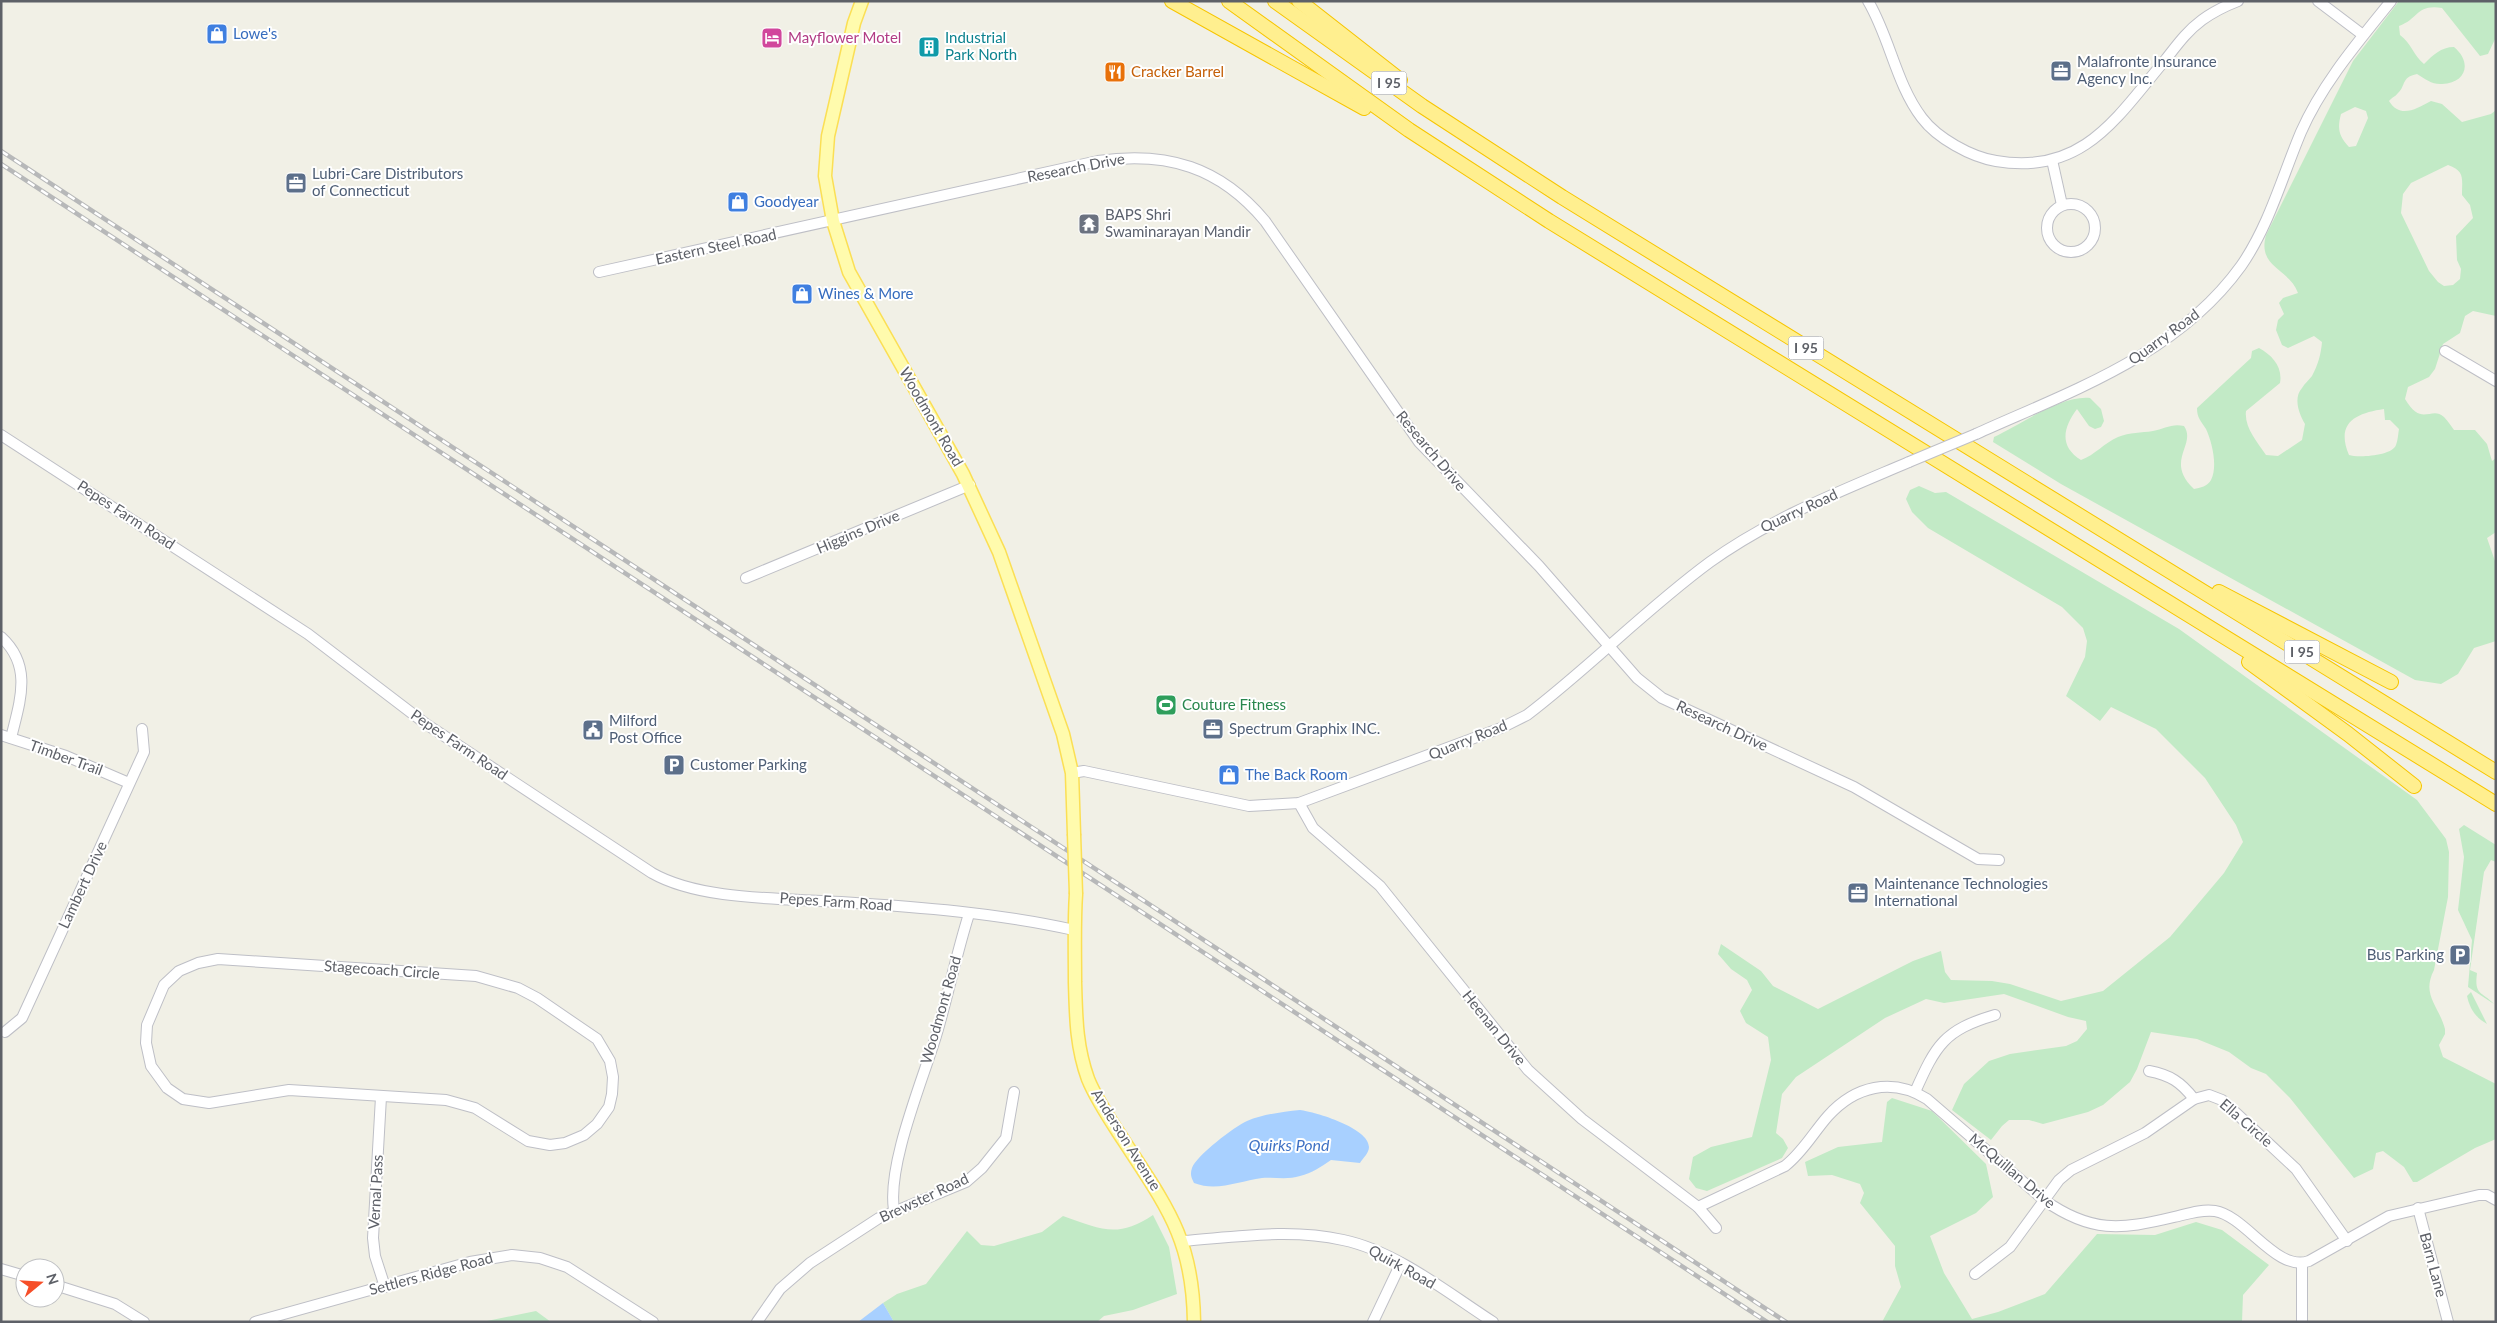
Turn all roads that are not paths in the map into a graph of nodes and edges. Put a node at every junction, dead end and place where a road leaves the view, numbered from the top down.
1 (862, 1) edge
2 (1172, 1) edge
3 (1230, 1) edge
4 (1275, 1) edge
5 (1299, 1) edge
6 (1868, 1) edge
7 (2238, 1) edge
8 (2318, 1) edge
9 (2390, 1) edge
10 (2364, 35) junction
11 (1437, 148) junction
12 (2052, 160) junction
13 (1506, 161) junction
14 (2062, 205) junction
15 (833, 221) junction
16 (599, 272) dead end
17 (2444, 351) dead end
18 (2496, 381) edge
19 (1, 435) edge
20 (970, 485) junction
21 (2108, 533) junction
22 (746, 578) dead end
23 (2151, 592) junction
24 (1, 637) edge
25 (1608, 645) junction
26 (2391, 682) dead end
27 (142, 729) dead end
28 (6, 737) edge
29 (1072, 772) junction
30 (2496, 772) edge
31 (129, 783) junction
32 (2414, 786) dead end
33 (1299, 803) junction
34 (2496, 804) edge
35 (1074, 834) joint
36 (1999, 860) dead end
37 (968, 914) junction
38 (1074, 930) junction
39 (1995, 1015) dead end
40 (5, 1032) dead end
41 (2149, 1071) dead end
42 (1014, 1092) dead end
43 (1915, 1092) junction
44 (381, 1097) junction
45 (2194, 1099) junction
46 (2044, 1200) junction
47 (2496, 1200) edge
48 (1698, 1207) junction
49 (2418, 1208) junction
50 (894, 1210) junction
51 (1716, 1228) dead end
52 (1183, 1241) junction
53 (2347, 1241) junction
54 (1401, 1263) junction
55 (2302, 1264) junction
56 (1, 1269) edge
57 (15, 1273) edge
58 (1975, 1274) dead end
59 (385, 1287) junction
60 (65, 1289) edge
61 (144, 1322) edge
62 (255, 1322) edge
63 (653, 1322) edge
64 (757, 1322) edge
65 (1194, 1322) edge
66 (1373, 1322) edge
67 (1493, 1322) edge
68 (2302, 1322) edge
69 (2448, 1322) edge

1 - 15 main road, Woodmont Road
2 - 11 highway
3 - 11 highway, I 95
4 - 13 highway, I 95
5 - 13 highway
6 - 12 street
7 - 12 street
8 - 10 street
9 - 10 street, Quarry Road
10 - 25 street, Quarry Road, bridge
11 - 23 highway, I 95
12 - 14 street
13 - 21 highway, I 95
14 - 14 street
15 - 16 street, Eastern Steel Road
15 - 20 main road, Woodmont Road
15 - 25 street, Research Drive
17 - 18 street
19 - 37 street, Pepes Farm Road
20 - 22 street, Higgins Drive
20 - 29 main road, Woodmont Road
21 - 26 highway
21 - 30 highway, I 95
23 - 32 highway
23 - 34 highway, I 95
24 - 28 street
25 - 33 street, Quarry Road
25 - 36 street, Research Drive
27 - 31 street, Lambert Drive
28 - 31 street, Timber Trail
29 - 33 street, Quarry Road
29 - 35 main road, Woodmont Road
31 - 40 street, Lambert Drive
33 - 48 street, Heenan Drive
35 - 38 main road, Anderson Avenue, bridge
37 - 38 street
37 - 50 street, Woodmont Road
38 - 52 main road, Anderson Avenue
39 - 43 street
41 - 45 street
42 - 50 street, Brewster Road
43 - 46 street, McQuillan Drive
43 - 48 street, McQuillan Drive
44 - 44 street, Stagecoach Circle
44 - 59 street, Vernal Pass
45 - 46 street
45 - 53 street, Ella Circle
46 - 55 street, McQuillan Drive
46 - 58 street
47 - 49 street
48 - 51 street, Heenan Drive
49 - 53 street
49 - 69 street, Barn Lane
50 - 64 street, Brewster Road
52 - 54 street, Quirk Road
52 - 65 main road, Anderson Avenue
53 - 55 street
54 - 66 street
54 - 67 street, Quirk Road
55 - 68 street
56 - 57 street
59 - 62 street, Settlers Ridge Road
59 - 63 street, Settlers Ridge Road
60 - 61 street

